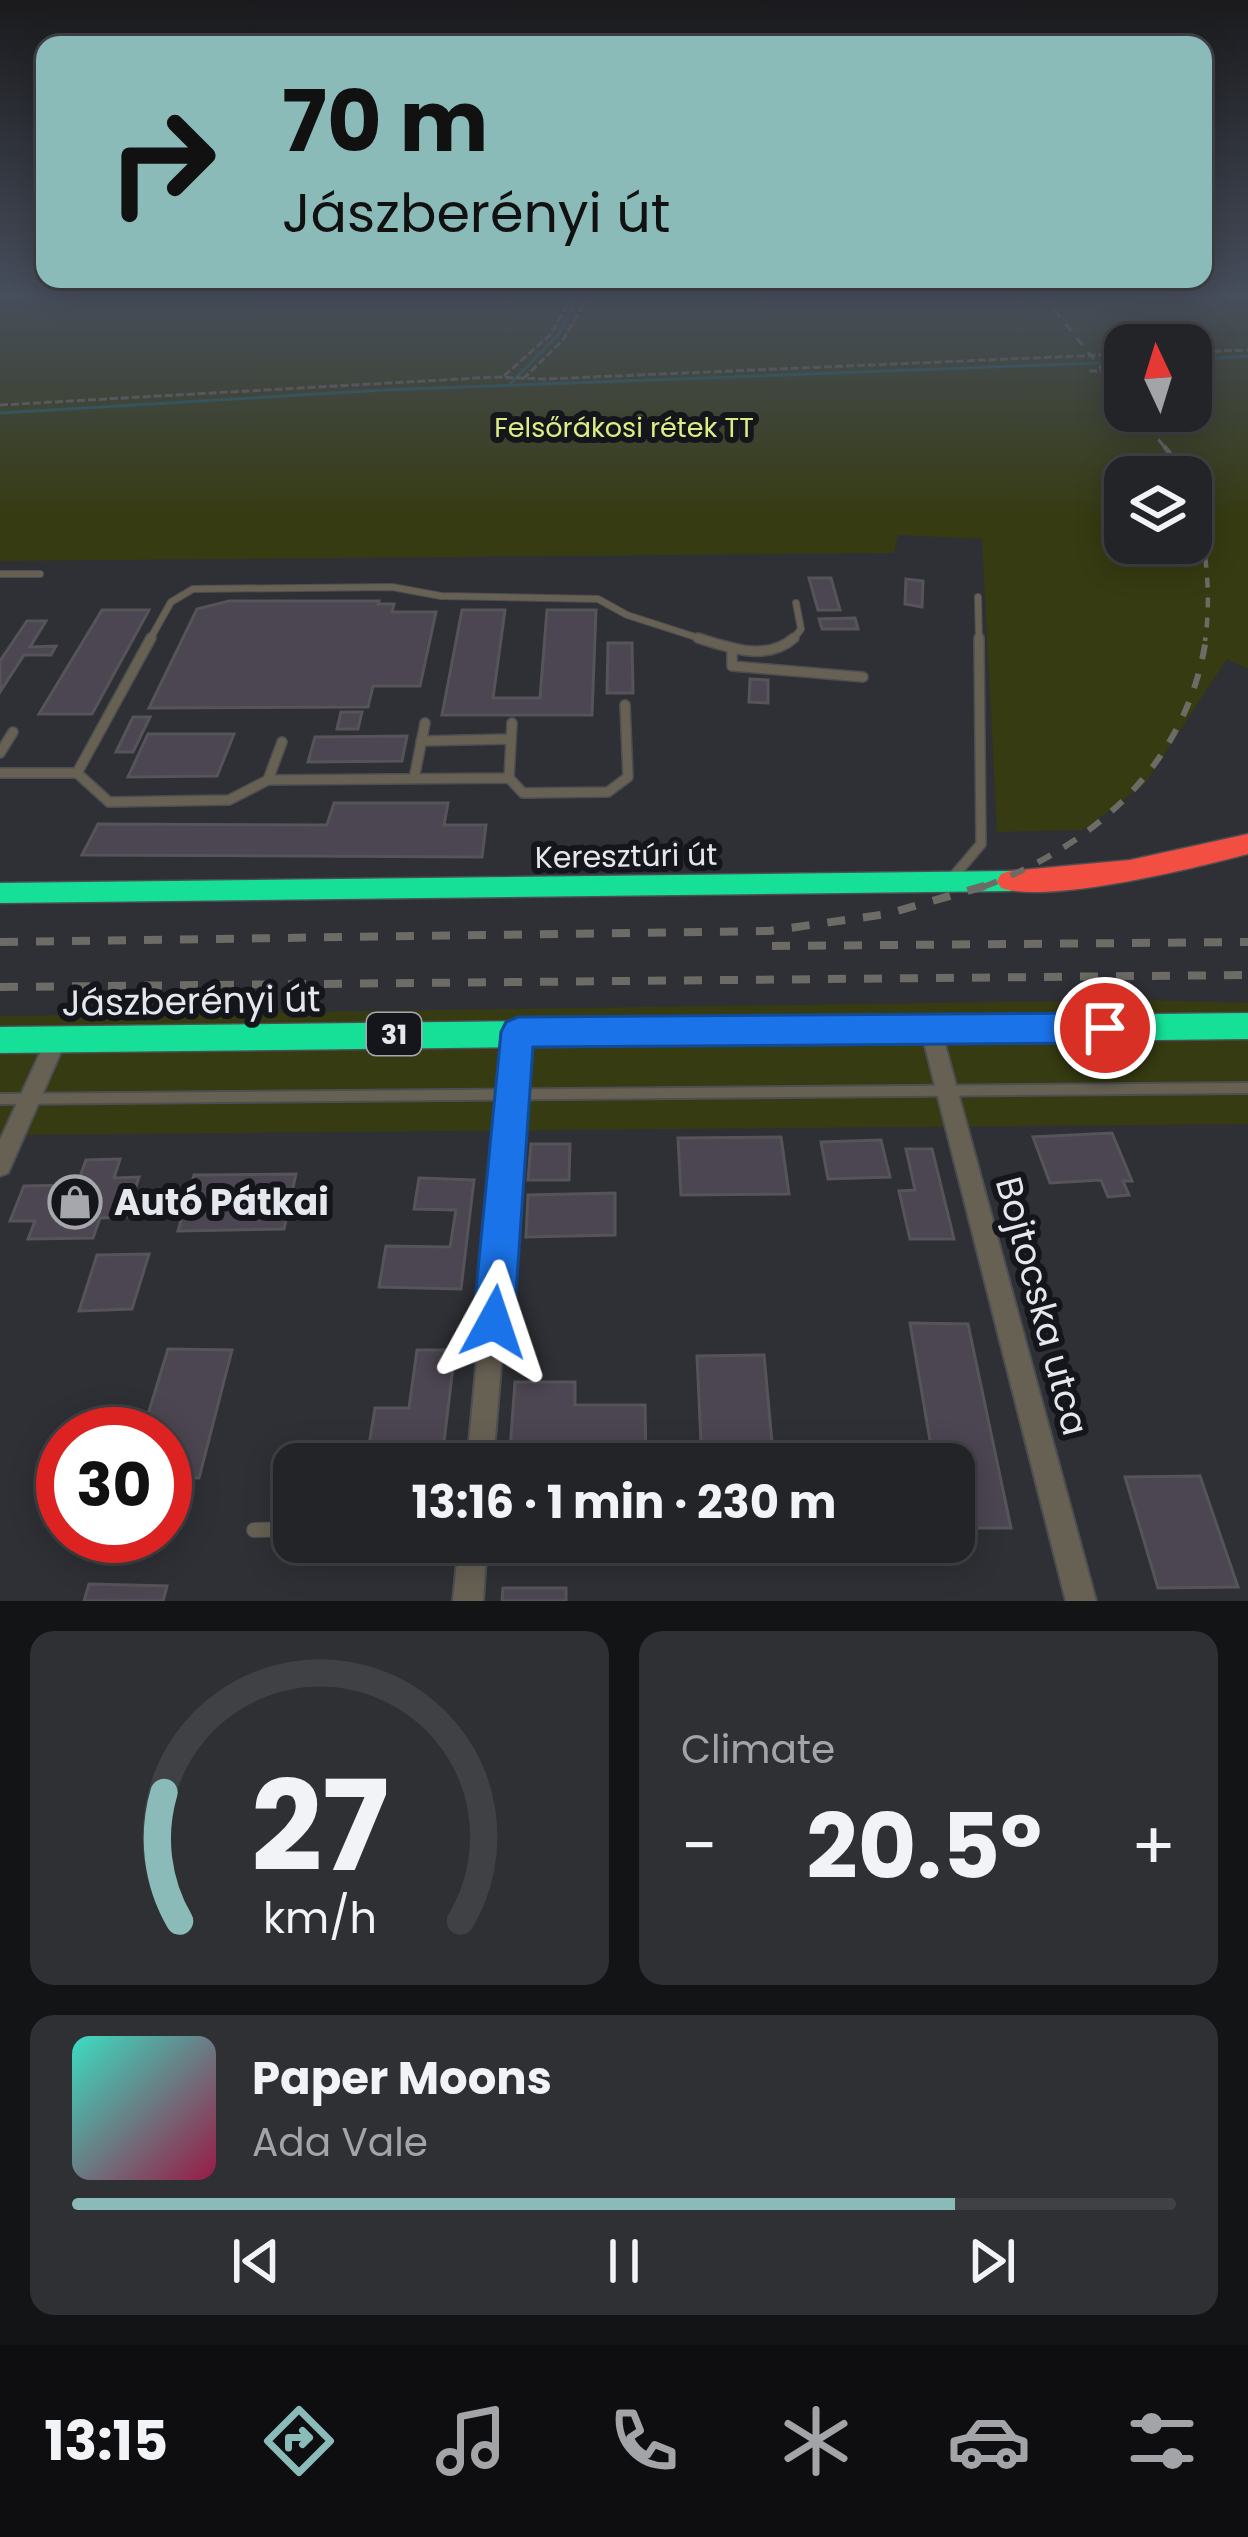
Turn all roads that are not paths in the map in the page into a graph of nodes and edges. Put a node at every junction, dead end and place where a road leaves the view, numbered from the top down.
1 (0, 574) edge
2 (40, 574) dead end
3 (978, 597) dead end
4 (796, 603) dead end
5 (732, 649) junction
6 (863, 677) dead end
7 (625, 705) dead end
8 (425, 723) dead end
9 (512, 723) dead end
10 (13, 732) dead end
11 (511, 739) junction
12 (422, 741) junction
13 (282, 742) dead end
14 (0, 753) edge
15 (0, 773) edge
16 (77, 773) junction
17 (508, 778) junction
18 (414, 779) junction
19 (268, 780) junction
20 (1248, 844) edge
21 (950, 882) junction
22 (0, 893) edge
23 (1248, 1026) edge
24 (932, 1030) junction
25 (518, 1032) junction
26 (0, 1040) edge
27 (56, 1040) junction
28 (1248, 1088) edge
29 (513, 1092) junction
30 (948, 1092) junction
31 (0, 1099) edge
32 (29, 1099) junction
33 (0, 1165) edge
34 (482, 1443) edge
35 (273, 1529) edge
36 (254, 1530) dead end
37 (471, 1563) edge
38 (468, 1601) edge
39 (1082, 1601) edge

1 - 2 lane
3 - 21 lane
4 - 5 lane
5 - 6 lane
5 - 16 lane
7 - 17 lane
8 - 12 lane
9 - 11 lane
10 - 14 lane
11 - 12 lane
11 - 17 lane
12 - 18 lane
13 - 19 lane
15 - 16 lane
16 - 19 lane
17 - 18 lane
18 - 19 lane
20 - 21 main road, Keresztúri út
21 - 22 main road, Keresztúri út
23 - 24 main road, Jászberényi út / 31
24 - 25 main road, Jászberényi út / 31
24 - 30 street, Bojtocska utca
25 - 27 main road, Jászberényi út / 31
25 - 29 street
26 - 27 main road, Jászberényi út / 31
27 - 32 street
28 - 30 lane
29 - 30 lane
29 - 32 lane
29 - 34 street
30 - 39 street, Bojtocska utca
31 - 32 lane
32 - 33 street
35 - 36 lane
37 - 38 street

